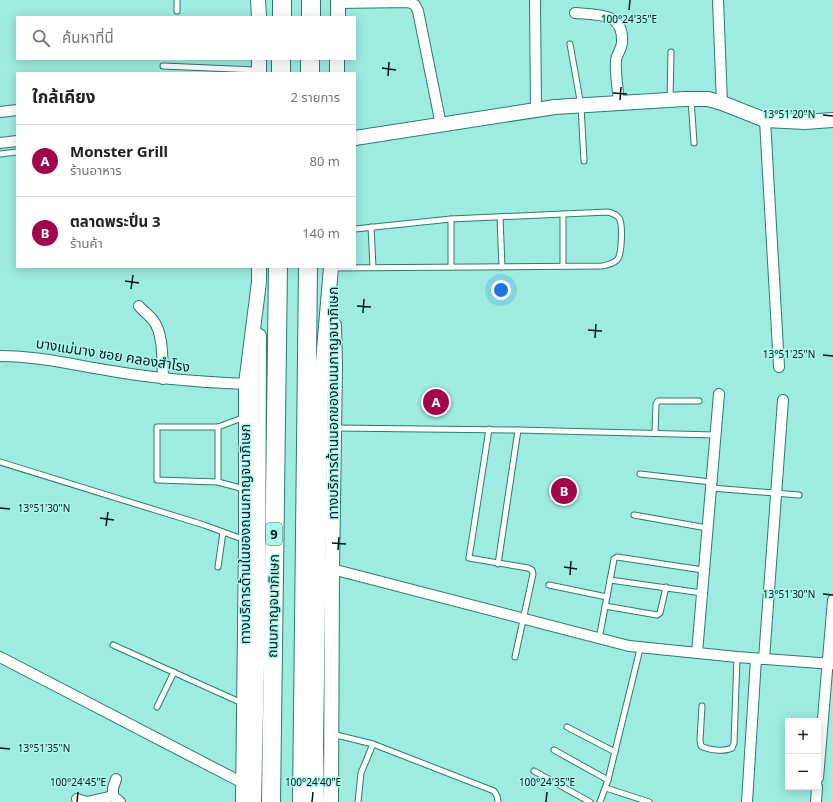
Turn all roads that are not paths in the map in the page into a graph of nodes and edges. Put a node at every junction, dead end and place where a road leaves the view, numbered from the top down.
1 (177, 0) edge
2 (258, 0) edge
3 (282, 0) edge
4 (311, 0) edge
5 (535, 0) edge
6 (718, 0) edge
7 (338, 7) edge
8 (177, 11) dead end
9 (575, 14) dead end
10 (259, 16) edge
11 (282, 16) edge
12 (311, 16) edge
13 (570, 44) dead end
14 (671, 52) dead end
15 (281, 60) edge
16 (310, 60) edge
17 (337, 60) edge
18 (163, 66) dead end
19 (259, 67) edge
20 (281, 72) edge
21 (310, 72) edge
22 (337, 72) edge
23 (691, 98) junction
24 (670, 100) junction
25 (619, 103) junction
26 (722, 103) junction
27 (581, 106) junction
28 (16, 110) edge
29 (536, 110) junction
30 (0, 112) edge
31 (765, 120) junction
32 (833, 120) edge
33 (441, 125) junction
34 (356, 138) edge
35 (16, 141) edge
36 (0, 143) edge
37 (694, 143) dead end
38 (16, 152) edge
39 (0, 154) edge
40 (584, 161) dead end
41 (562, 214) junction
42 (500, 217) junction
43 (450, 219) junction
44 (371, 227) junction
45 (356, 228) edge
46 (563, 266) junction
47 (451, 267) junction
48 (502, 267) junction
49 (259, 268) edge
50 (278, 268) edge
51 (308, 268) edge
52 (332, 268) edge
53 (332, 268) edge
54 (356, 268) edge
55 (373, 268) junction
56 (259, 282) junction
57 (139, 306) dead end
58 (0, 356) edge
59 (779, 367) dead end
60 (163, 379) junction
61 (246, 384) junction
62 (719, 394) dead end
63 (782, 400) dead end
64 (699, 401) dead end
65 (246, 416) junction
66 (218, 427) junction
67 (334, 428) junction
68 (489, 429) junction
69 (518, 430) junction
70 (655, 433) junction
71 (715, 435) junction
72 (0, 462) edge
73 (640, 474) dead end
74 (218, 482) junction
75 (711, 485) junction
76 (247, 490) junction
77 (777, 493) junction
78 (799, 495) dead end
79 (634, 516) dead end
80 (707, 528) junction
81 (223, 532) junction
82 (246, 541) junction
83 (498, 564) junction
84 (218, 567) dead end
85 (332, 569) junction
86 (704, 570) junction
87 (610, 580) junction
88 (549, 585) dead end
89 (666, 588) junction
90 (702, 593) junction
91 (607, 597) junction
92 (833, 600) edge
93 (605, 606) junction
94 (524, 619) junction
95 (598, 639) junction
96 (113, 645) dead end
97 (640, 648) junction
98 (697, 653) junction
99 (0, 657) edge
100 (515, 657) dead end
101 (738, 657) junction
102 (760, 659) junction
103 (830, 664) edge
104 (174, 672) junction
105 (244, 704) junction
106 (702, 706) dead end
107 (157, 707) dead end
108 (568, 727) dead end
109 (331, 733) junction
110 (373, 744) junction
111 (554, 750) dead end
112 (615, 752) junction
113 (821, 754) edge
114 (534, 772) dead end
115 (116, 779) dead end
116 (608, 780) junction
117 (243, 783) junction
118 (606, 788) junction
119 (817, 790) edge
120 (77, 799) dead end
121 (117, 799) edge
122 (87, 802) edge
123 (242, 802) edge
124 (254, 802) edge
125 (271, 802) edge
126 (302, 802) edge
127 (317, 802) edge
128 (332, 802) edge
129 (358, 802) edge
130 (498, 802) edge
131 (590, 802) edge
132 (600, 802) edge
133 (649, 802) edge
134 (747, 802) edge
135 (816, 802) edge

1 - 8 lane
2 - 10 main road
3 - 11 highway
4 - 12 highway
5 - 29 street
6 - 26 street
7 - 33 street
9 - 25 street
13 - 27 lane
14 - 24 lane
15 - 20 highway
16 - 21 highway
17 - 22 main road
18 - 19 lane
23 - 24 main road
23 - 26 main road
23 - 37 lane
24 - 25 main road
25 - 27 main road
26 - 31 main road
27 - 29 main road
27 - 40 lane
28 - 30 street
29 - 33 main road
31 - 32 main road
31 - 59 street
33 - 34 main road
35 - 36 street
38 - 39 lane
41 - 42 lane
41 - 46 lane
41 - 46 lane
42 - 43 lane
42 - 48 lane
43 - 44 lane
43 - 47 lane
44 - 45 lane
44 - 55 lane
46 - 48 lane
47 - 48 lane
47 - 55 lane
49 - 56 main road, ทางบริการด้านในของถนนกาญจนาภิเษก
50 - 125 highway, ถนนกาญจนาภิเษก / 9
51 - 126 highway
52 - 67 main road, ทางบริการด้านนอกของถนนกาญจนาภิเษก
53 - 127 main road
54 - 55 lane
56 - 61 main road, ทางบริการด้านในของถนนกาญจนาภิเษก
56 - 124 main road
57 - 60 street
58 - 60 street, บางแม่นาง ซอย คลองสำโรง
60 - 61 street, บางแม่นาง ซอย คลองสำโรง
61 - 65 main road, ทางบริการด้านในของถนนกาญจนาภิเษก
62 - 71 street
63 - 77 street
64 - 70 lane
65 - 66 lane
65 - 76 main road, ทางบริการด้านในของถนนกาญจนาภิเษก
66 - 74 lane
66 - 74 lane
67 - 68 lane
67 - 85 main road, ทางบริการด้านนอกของถนนกาญจนาภิเษก
68 - 69 lane
68 - 83 lane
69 - 70 lane
69 - 83 lane
70 - 71 lane
71 - 75 street
72 - 81 lane
73 - 75 lane
74 - 76 lane
75 - 77 lane
75 - 80 street
76 - 82 main road, ทางบริการด้านในของถนนกาญจนาภิเษก
77 - 78 lane
77 - 102 street
79 - 80 lane
80 - 86 street
81 - 82 lane
81 - 84 lane
82 - 105 main road, ทางบริการด้านในของถนนกาญจนาภิเษก
83 - 94 lane
85 - 94 street
85 - 109 main road, ทางบริการด้านนอกของถนนกาญจนาภิเษก
86 - 87 lane
86 - 90 street
87 - 89 lane
87 - 91 lane
88 - 91 lane
89 - 90 lane
89 - 93 lane
90 - 98 street
91 - 93 lane
92 - 103 street
93 - 95 lane
94 - 95 street
94 - 100 lane
95 - 97 street
96 - 104 lane
97 - 98 street
97 - 112 lane
98 - 101 street
99 - 117 street
101 - 102 street
101 - 106 lane
102 - 103 street
102 - 134 street
103 - 113 street
104 - 105 lane
104 - 107 lane
105 - 117 main road, ทางบริการด้านในของถนนกาญจนาภิเษก
108 - 112 lane
109 - 110 lane
109 - 128 main road, ทางบริการด้านนอกของถนนกาญจนาภิเษก
110 - 129 lane
110 - 130 lane
111 - 116 lane
112 - 116 lane
114 - 131 lane
115 - 121 street
116 - 118 lane
117 - 123 main road, ทางบริการด้านในของถนนกาญจนาภิเษก
118 - 132 lane
118 - 133 lane
119 - 135 street
120 - 122 street
121 - 122 street

